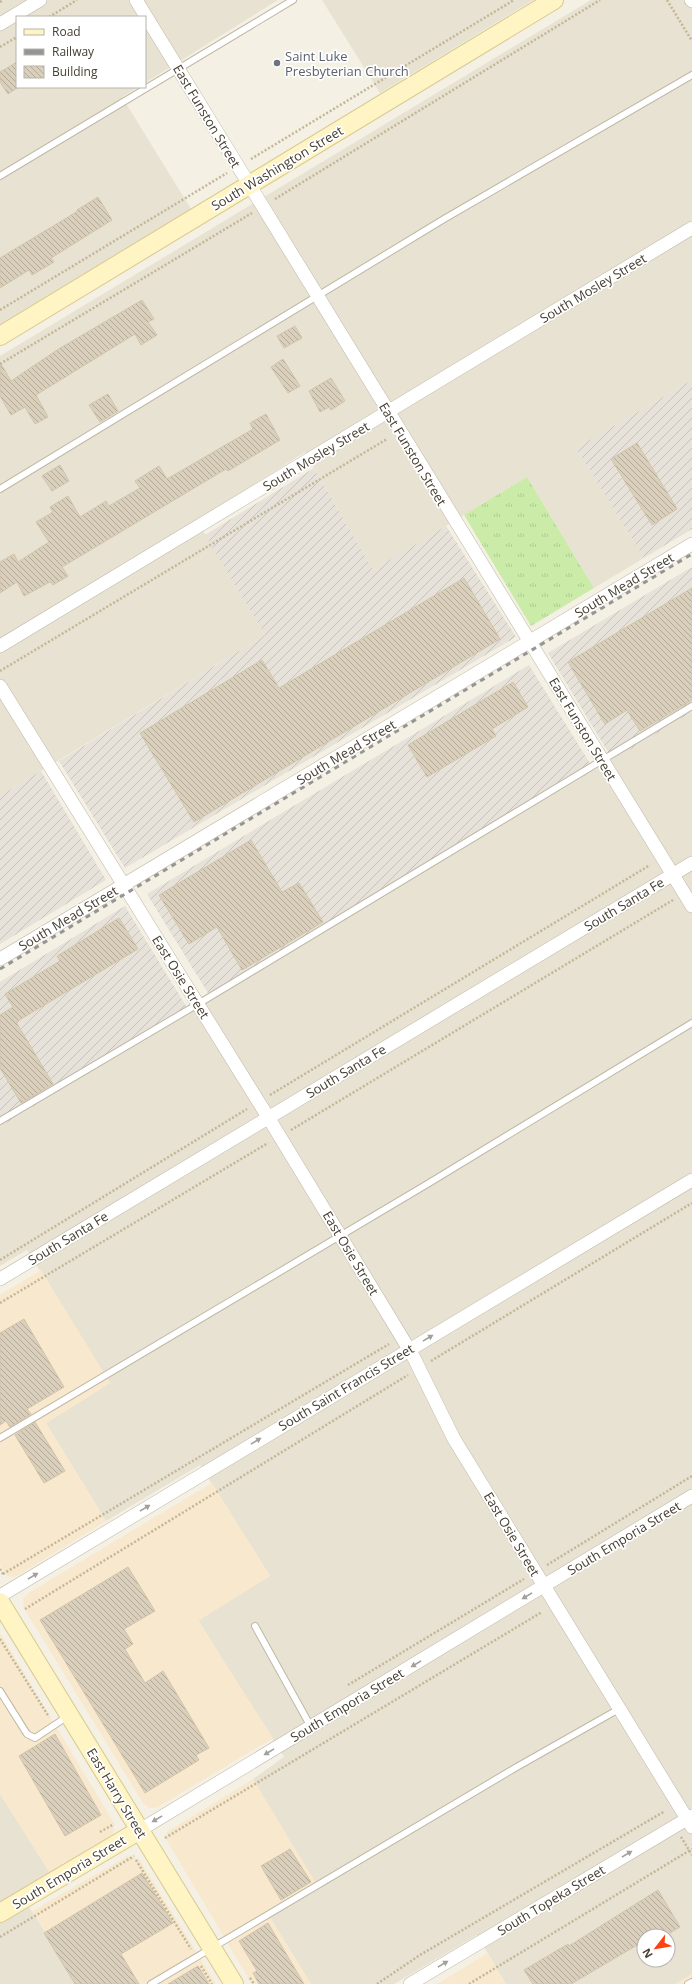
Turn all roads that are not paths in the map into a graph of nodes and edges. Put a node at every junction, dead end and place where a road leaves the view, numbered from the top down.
1 (40, 0) edge
2 (136, 0) edge
3 (292, 0) edge
4 (554, 0) edge
5 (146, 16) edge
6 (146, 16) edge
7 (0, 24) edge
8 (178, 68) junction
9 (692, 75) edge
10 (146, 87) edge
11 (145, 88) edge
12 (0, 176) edge
13 (249, 185) junction
14 (692, 228) edge
15 (318, 297) junction
16 (0, 336) edge
17 (388, 413) junction
18 (0, 489) edge
19 (692, 544) edge
20 (529, 642) junction
21 (0, 646) edge
22 (0, 686) edge
23 (692, 706) edge
24 (602, 760) junction
25 (692, 863) edge
26 (673, 875) junction
27 (124, 884) junction
28 (692, 906) edge
29 (0, 959) edge
30 (198, 1004) junction
31 (692, 1023) edge
32 (268, 1118) junction
33 (0, 1121) edge
34 (692, 1180) edge
35 (340, 1236) junction
36 (0, 1279) edge
37 (409, 1349) junction
38 (0, 1438) edge
39 (692, 1496) edge
40 (544, 1586) junction
41 (0, 1596) edge
42 (0, 1602) edge
43 (255, 1626) dead end
44 (0, 1691) edge
45 (619, 1709) junction
46 (70, 1716) junction
47 (311, 1727) junction
48 (690, 1821) edge
49 (140, 1830) junction
50 (0, 1913) edge
51 (212, 1948) junction
52 (692, 1982) edge
53 (151, 1984) edge
54 (234, 1984) edge
55 (410, 1984) edge
56 (688, 1984) edge

1 - 7 street
2 - 6 street, East Funston Street
3 - 8 lane
4 - 13 street, South Washington Street
5 - 8 street, East Funston Street
8 - 10 lane
8 - 13 street, East Funston Street
9 - 15 lane
11 - 12 lane
13 - 15 street, East Funston Street
13 - 16 street, South Washington Street
14 - 17 street, South Mosley Street
15 - 17 street, East Funston Street
15 - 18 lane
17 - 20 street, East Funston Street
17 - 21 street, South Mosley Street
19 - 20 street, South Mead Street
20 - 24 street, East Funston Street
20 - 27 street, South Mead Street
22 - 27 street, East Osie Street
23 - 24 lane
24 - 26 street, East Funston Street
24 - 30 lane
25 - 26 street, South Santa Fe
26 - 28 street, East Funston Street
26 - 32 street, South Santa Fe
27 - 29 street, South Mead Street
27 - 30 street, East Osie Street
30 - 32 street, East Osie Street
30 - 33 lane
31 - 35 lane
32 - 35 street, East Osie Street
32 - 36 street, South Santa Fe
37 -> 34 street, South Saint Francis Street
35 - 37 street, East Osie Street
35 - 38 lane
37 - 40 street, East Osie Street
41 -> 37 street, South Saint Francis Street
39 - 40 street, South Emporia Street
40 - 45 street, East Osie Street
40 -> 47 street, South Emporia Street
42 - 46 street, East Harry Street
43 - 47 lane
44 - 46 lane
45 - 48 street, East Osie Street
45 - 51 lane
46 - 49 street, East Harry Street
47 -> 49 street, South Emporia Street
55 -> 48 street, South Topeka Street
49 - 50 street, South Emporia Street
49 - 51 street, East Harry Street
51 - 53 lane
51 - 54 street, East Harry Street
52 - 56 lane

